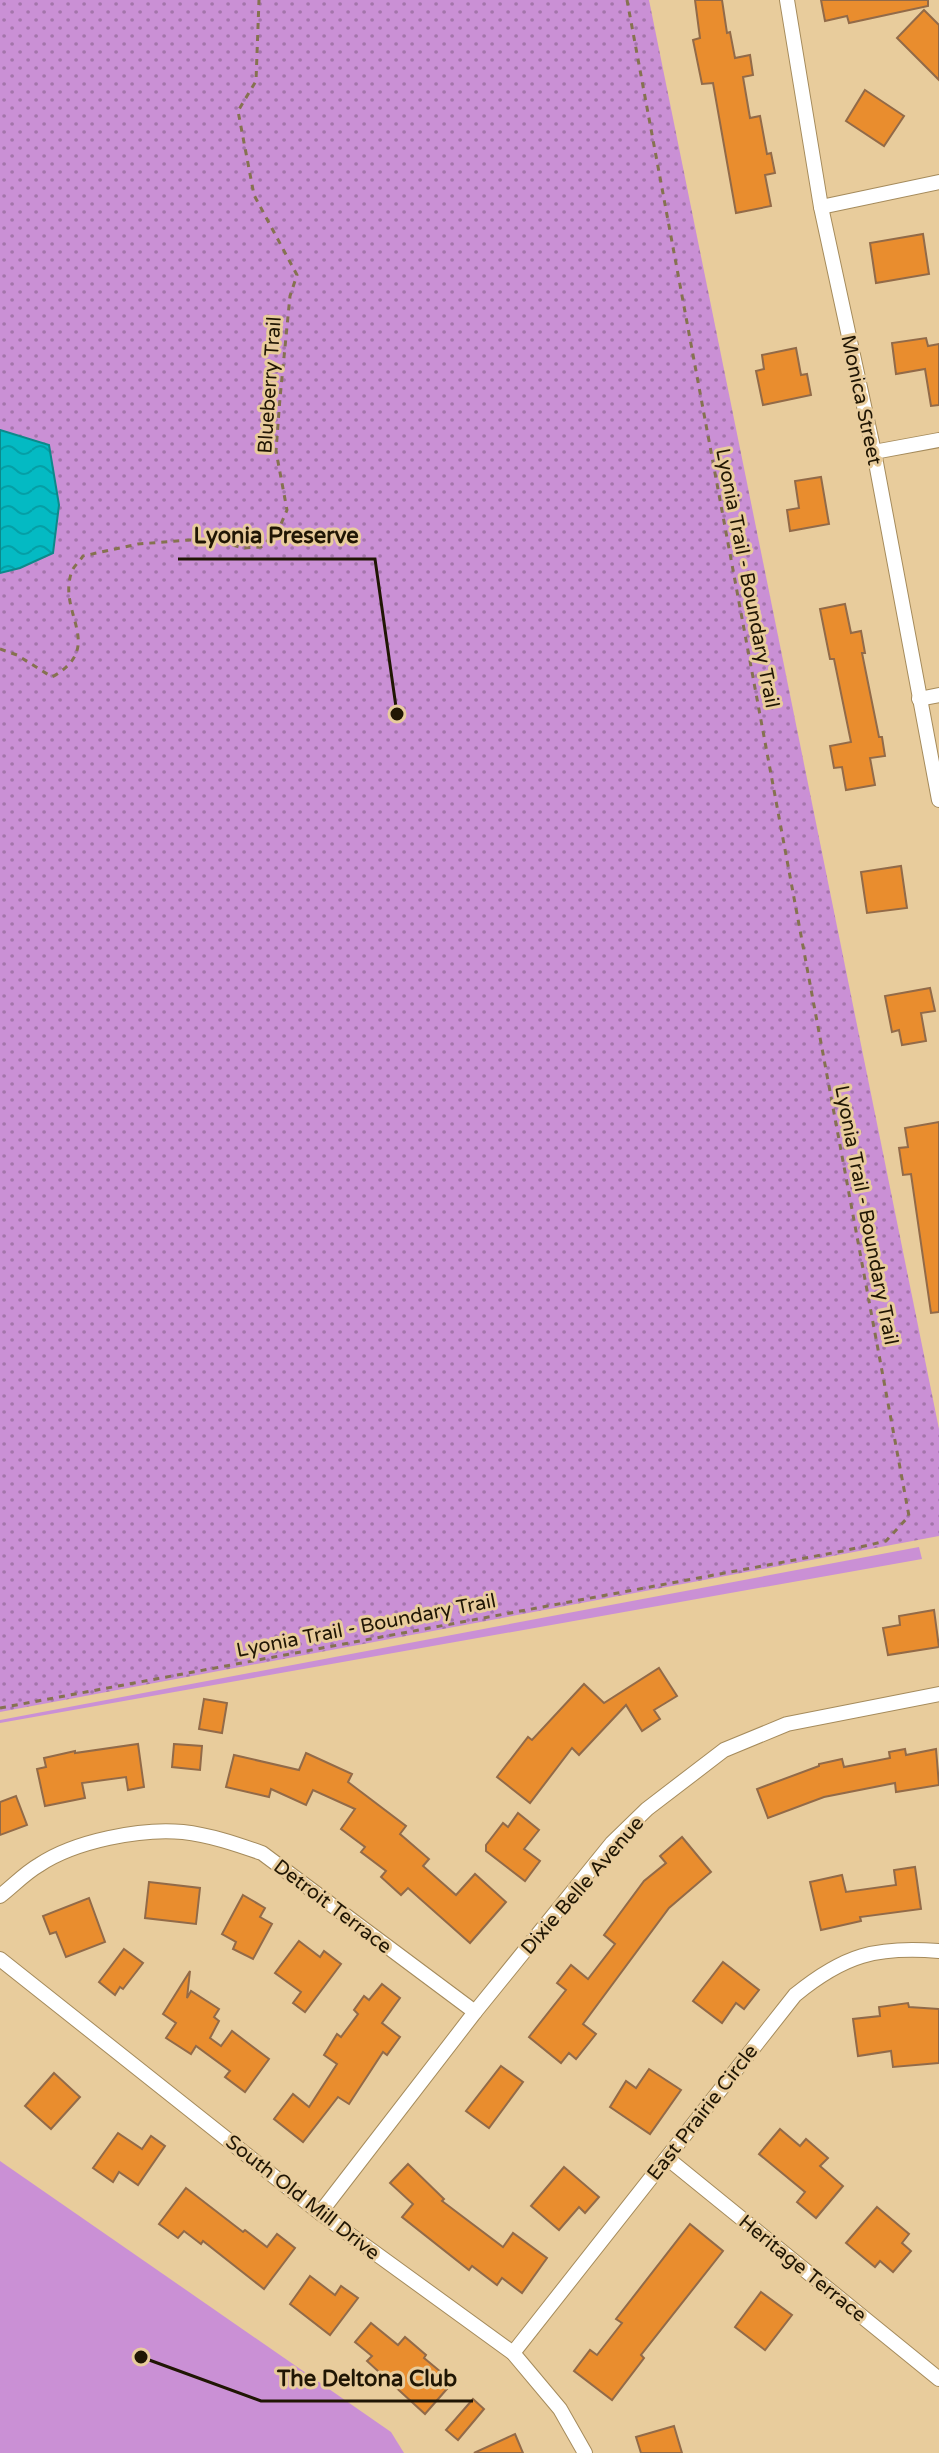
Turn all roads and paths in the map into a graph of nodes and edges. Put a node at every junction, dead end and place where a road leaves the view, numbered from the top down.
1 (259, 0) edge
2 (627, 0) edge
3 (787, 0) edge
4 (939, 182) edge
5 (821, 207) junction
6 (939, 440) edge
7 (874, 452) junction
8 (0, 649) edge
9 (939, 695) edge
10 (919, 699) junction
11 (939, 800) edge
12 (939, 1694) edge
13 (0, 1708) edge
14 (0, 1896) edge
15 (939, 1951) edge
16 (0, 1959) edge
17 (475, 2012) junction
18 (667, 2158) junction
19 (320, 2213) junction
20 (513, 2353) junction
21 (938, 2376) edge
22 (585, 2453) edge

1 - 8 path, Blueberry Trail
2 - 13 path, Lyonia Trail - Boundary Trail
3 - 5 street, Monica Street
4 - 5 street
5 - 7 street, Monica Street
6 - 7 street
7 - 10 street, Monica Street
9 - 10 street
10 - 11 street, Monica Street
12 - 17 street, Dixie Belle Avenue
14 - 17 street, Detroit Terrace
15 - 18 street, East Prairie Circle
16 - 19 street, South Old Mill Drive
17 - 19 street, Dixie Belle Avenue
18 - 20 street, East Prairie Circle
18 - 21 street, Heritage Terrace
19 - 20 street, South Old Mill Drive
20 - 22 street, South Old Mill Drive

